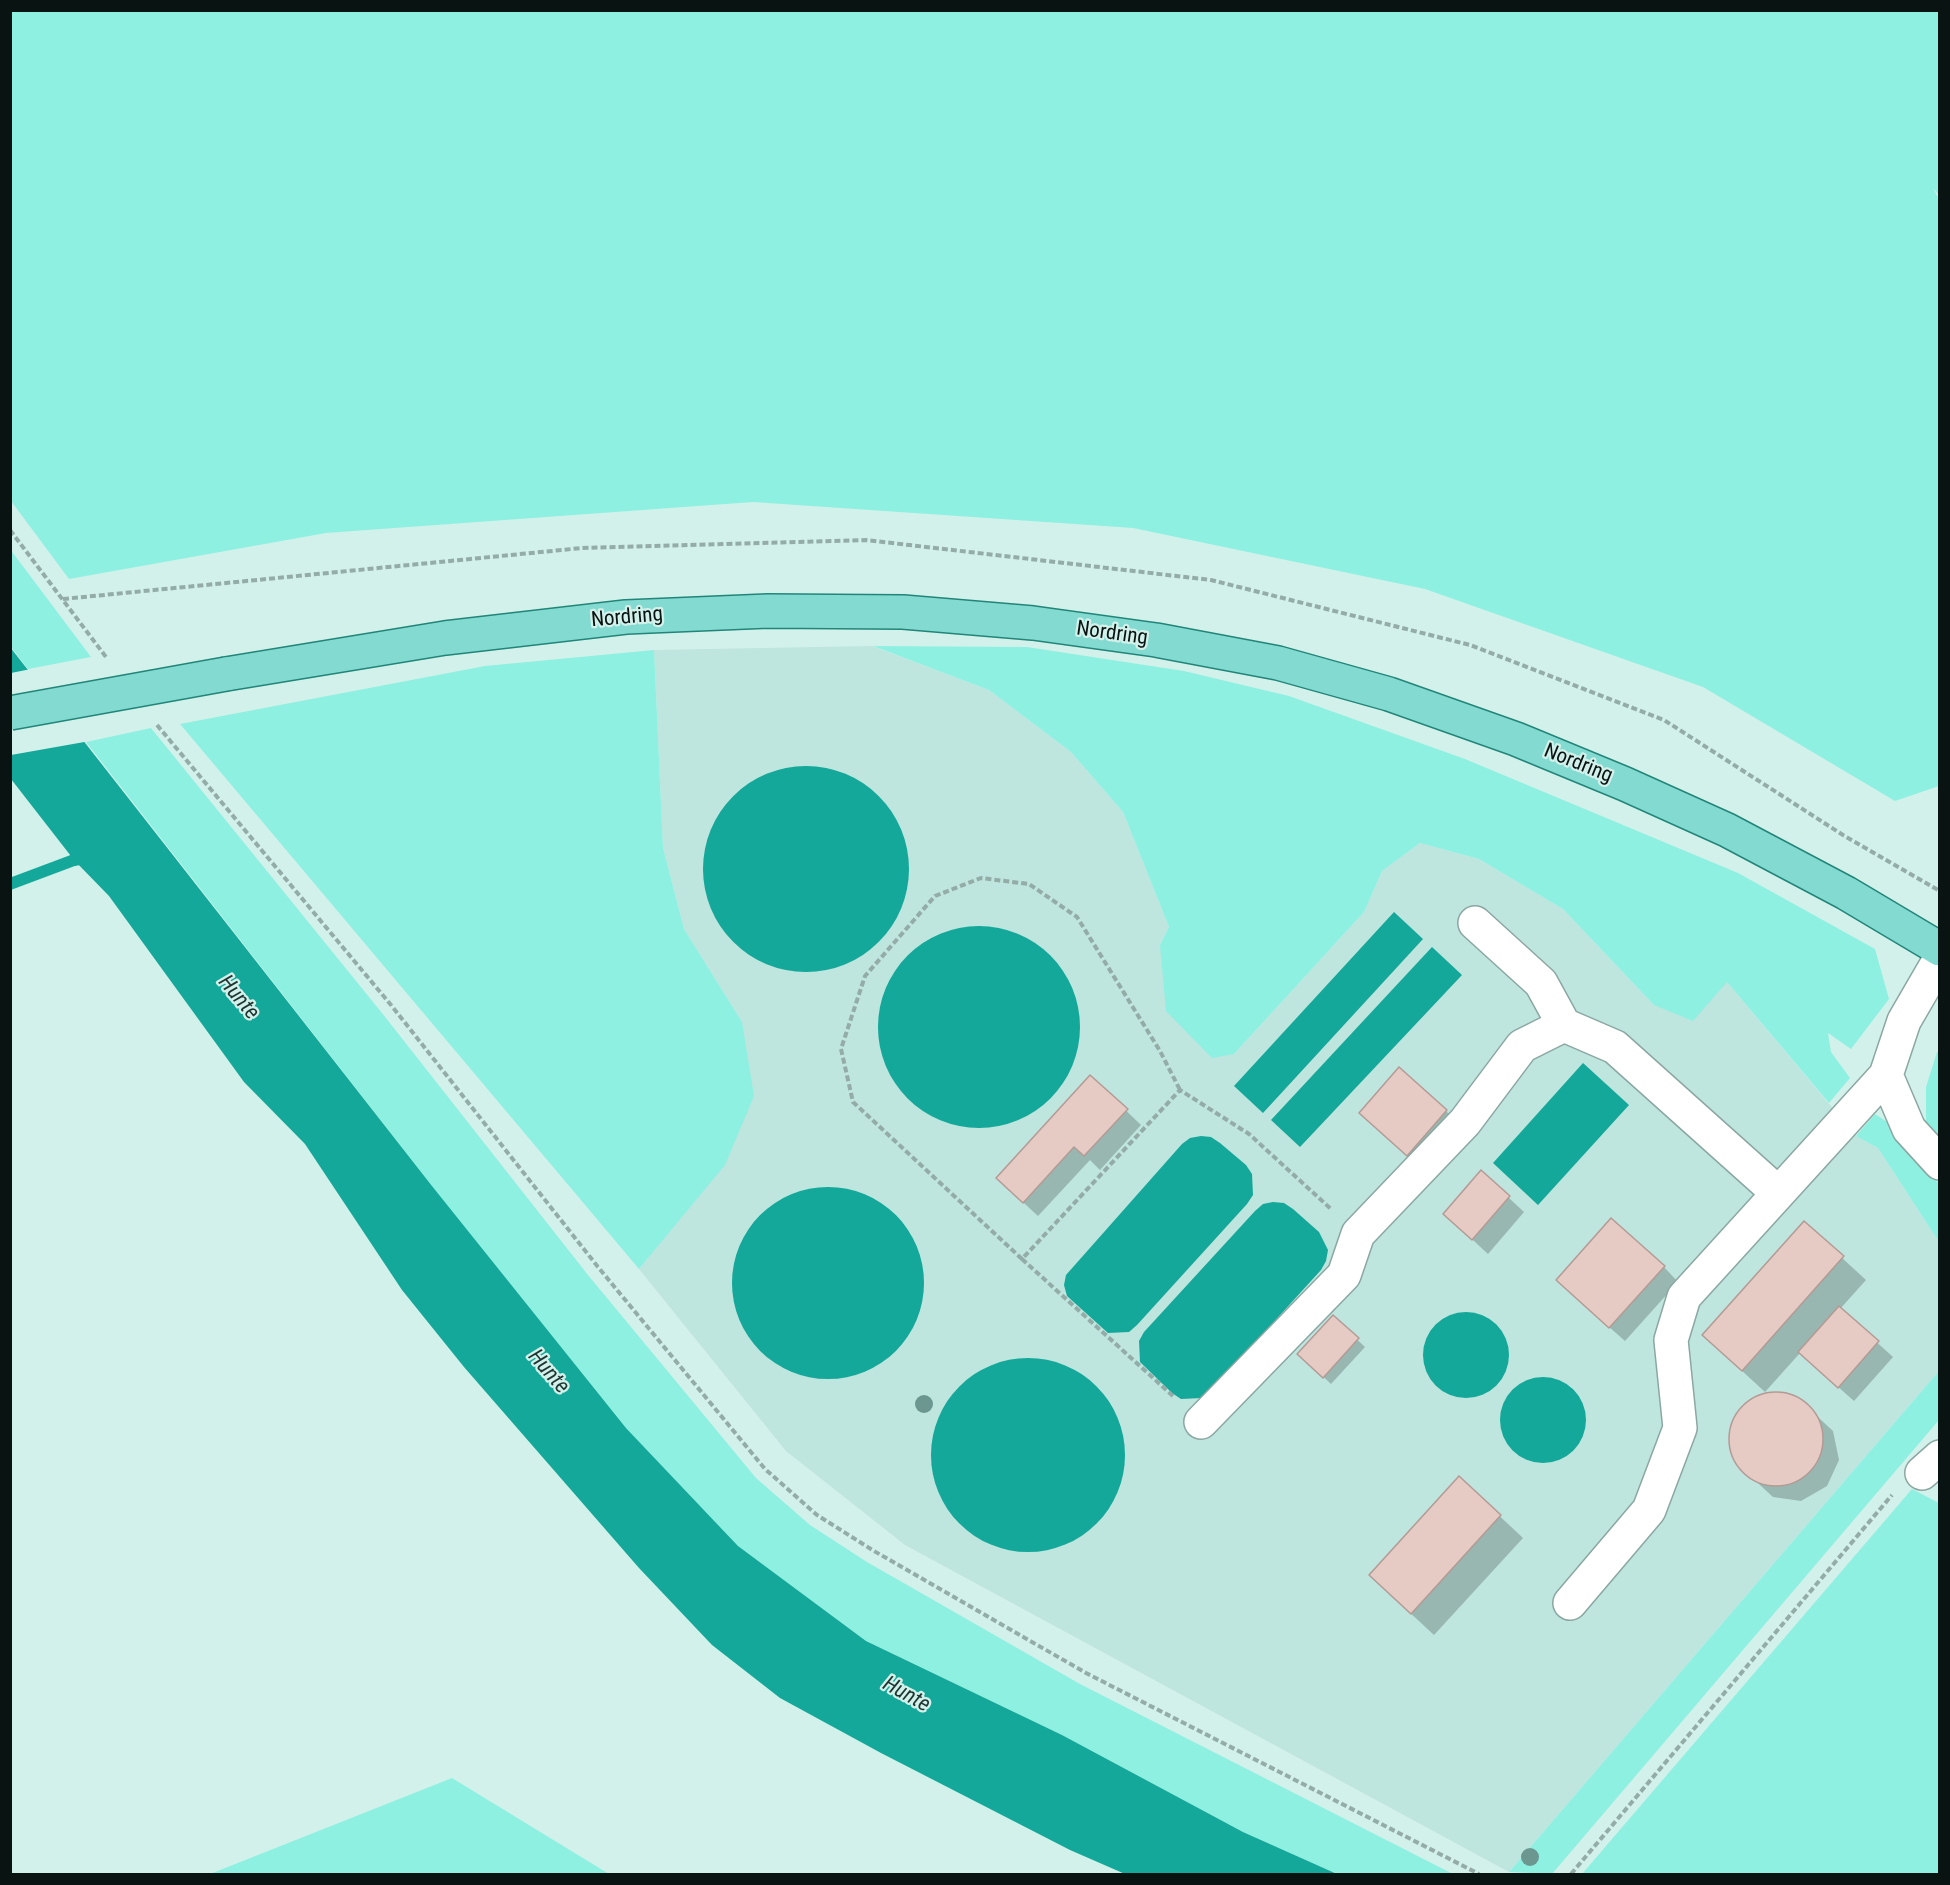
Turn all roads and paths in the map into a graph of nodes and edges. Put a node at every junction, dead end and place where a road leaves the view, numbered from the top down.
1 (10, 530) edge
2 (110, 662) dead end
3 (10, 713) edge
4 (150, 716) dead end
5 (1475, 923) dead end
6 (1940, 949) edge
7 (1940, 958) edge
8 (1564, 1025) junction
9 (1886, 1075) junction
10 (1180, 1090) junction
11 (1940, 1163) edge
12 (1778, 1192) junction
13 (1358, 1234) junction
14 (1022, 1259) junction
15 (1201, 1422) joint
16 (1930, 1465) edge
17 (1570, 1603) dead end
18 (1479, 1875) edge
19 (1571, 1875) edge

1 - 2 path
3 - 6 main road, Nordring, bridge
4 - 18 path
5 - 8 street
7 - 9 street
8 - 12 street
8 - 13 street
9 - 11 street
9 - 12 street
10 - 13 path
10 - 14 path
10 - 14 path
12 - 17 street
13 - 15 street
14 - 15 path
16 - 19 path

